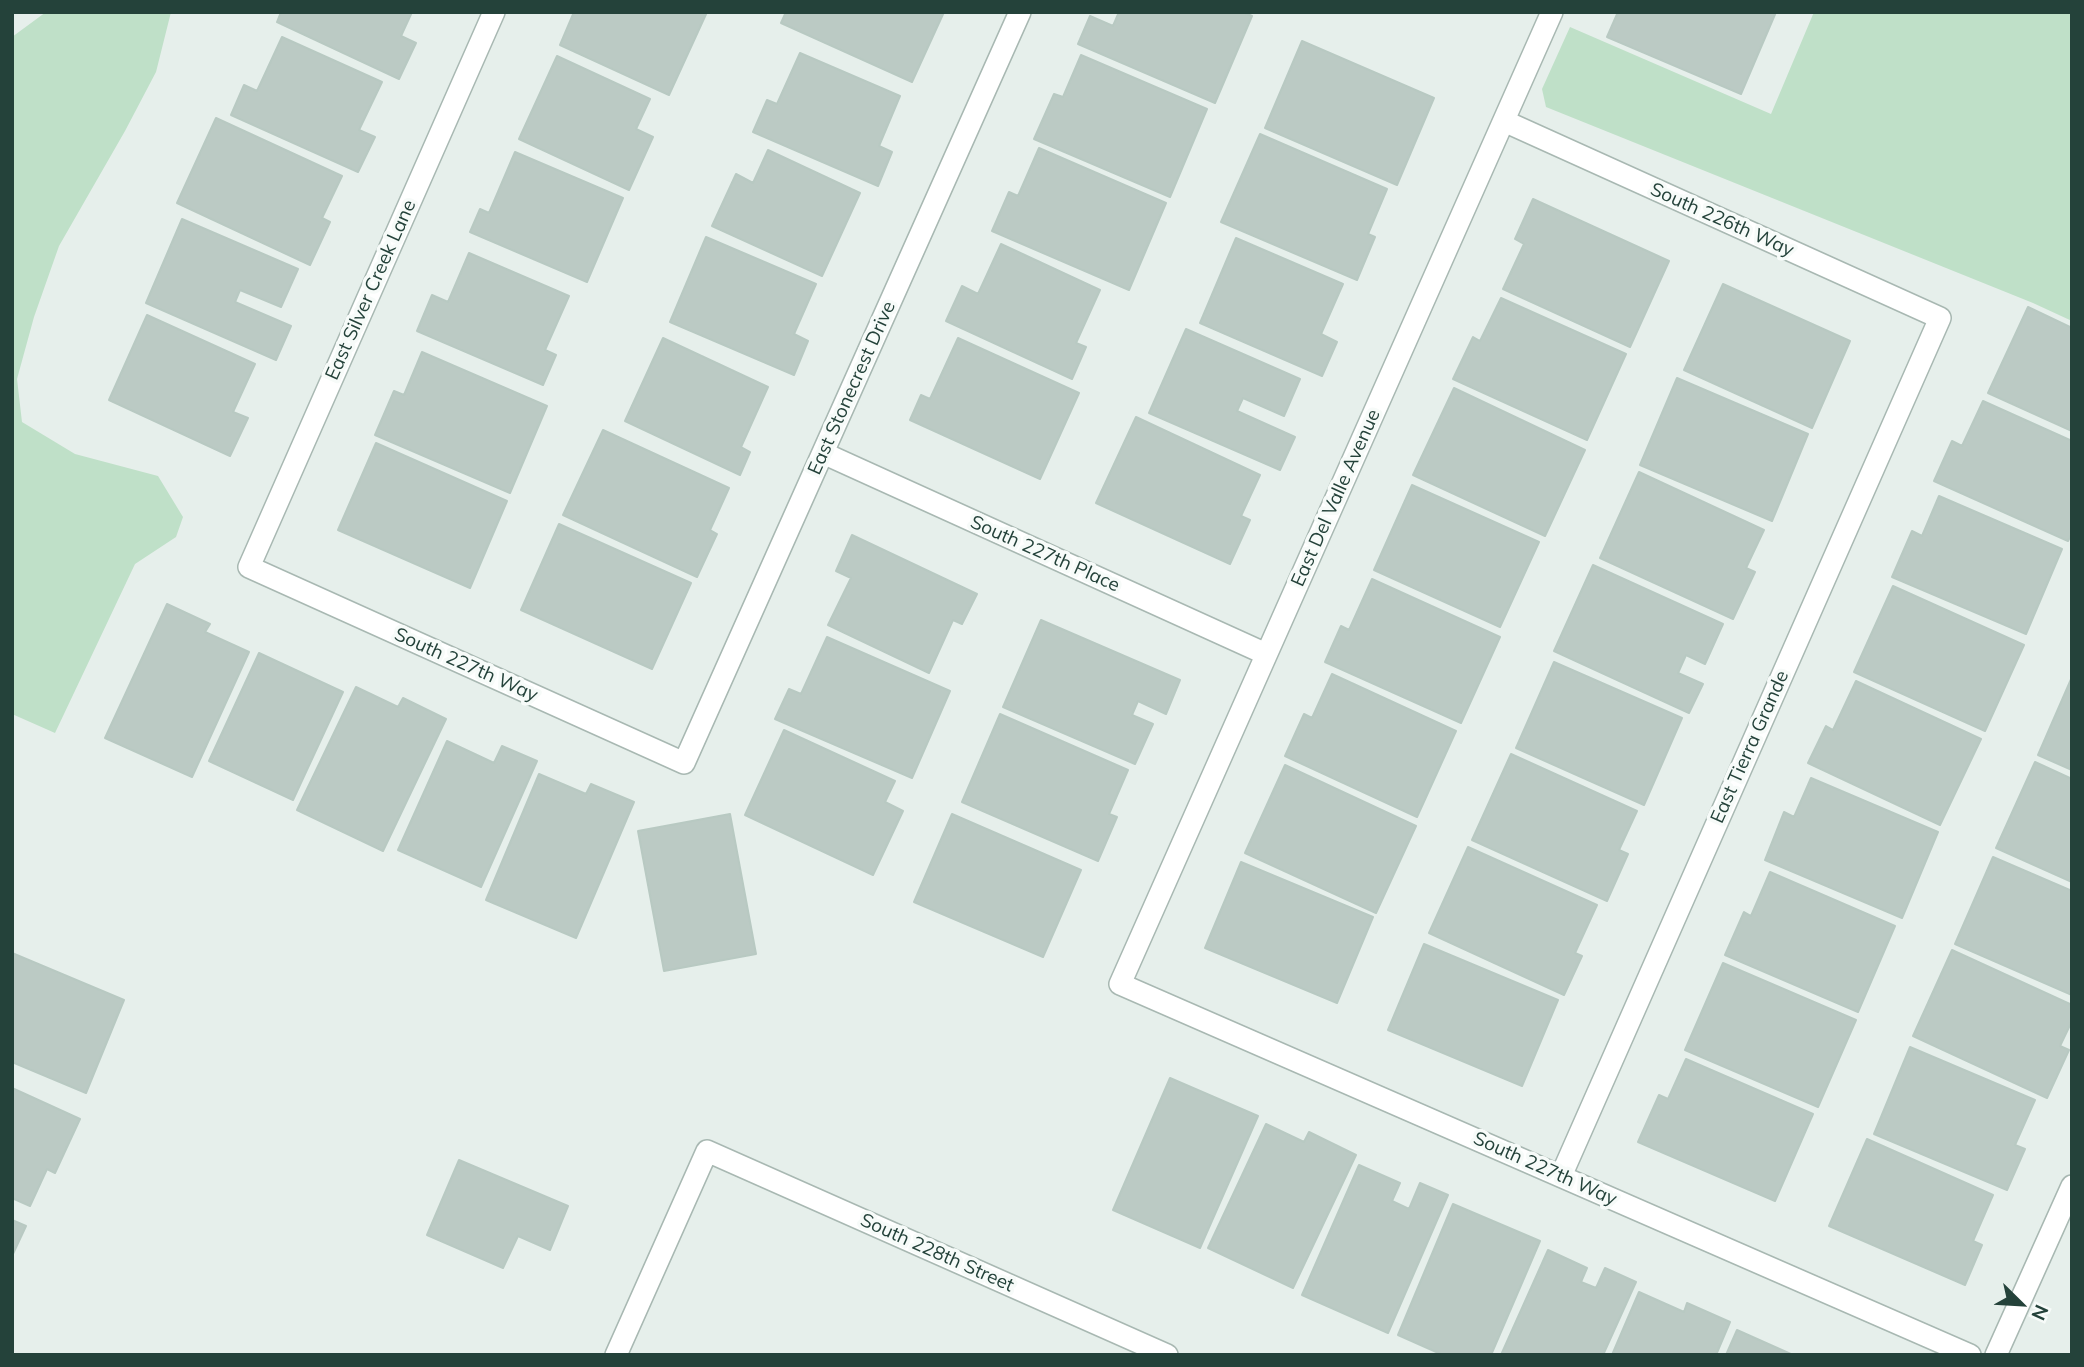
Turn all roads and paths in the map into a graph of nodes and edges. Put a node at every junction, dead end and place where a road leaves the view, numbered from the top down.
1 (494, 12) edge
2 (1020, 12) edge
3 (1552, 12) edge
4 (1504, 121) junction
5 (1940, 318) joint
6 (823, 453) junction
7 (248, 567) joint
8 (1266, 654) junction
9 (684, 763) joint
10 (1120, 984) joint
11 (1561, 1176) junction
12 (2072, 1186) edge
13 (617, 1355) edge
14 (1167, 1355) edge
15 (1970, 1355) edge
16 (1996, 1355) edge

1 - 7 street, East Silver Creek Lane
2 - 6 street, East Stonecrest Drive
3 - 4 street, East Del Valle Avenue
4 - 5 street, South 226th Way
4 - 8 street, East Del Valle Avenue
5 - 11 street, East Tierra Grande
6 - 8 street, South 227th Place
6 - 9 street, East Stonecrest Drive
7 - 9 street, South 227th Way
8 - 10 street, East Del Valle Avenue
10 - 11 street, South 227th Way
11 - 15 street, South 227th Way
12 - 16 street
13 - 14 street, South 228th Street

